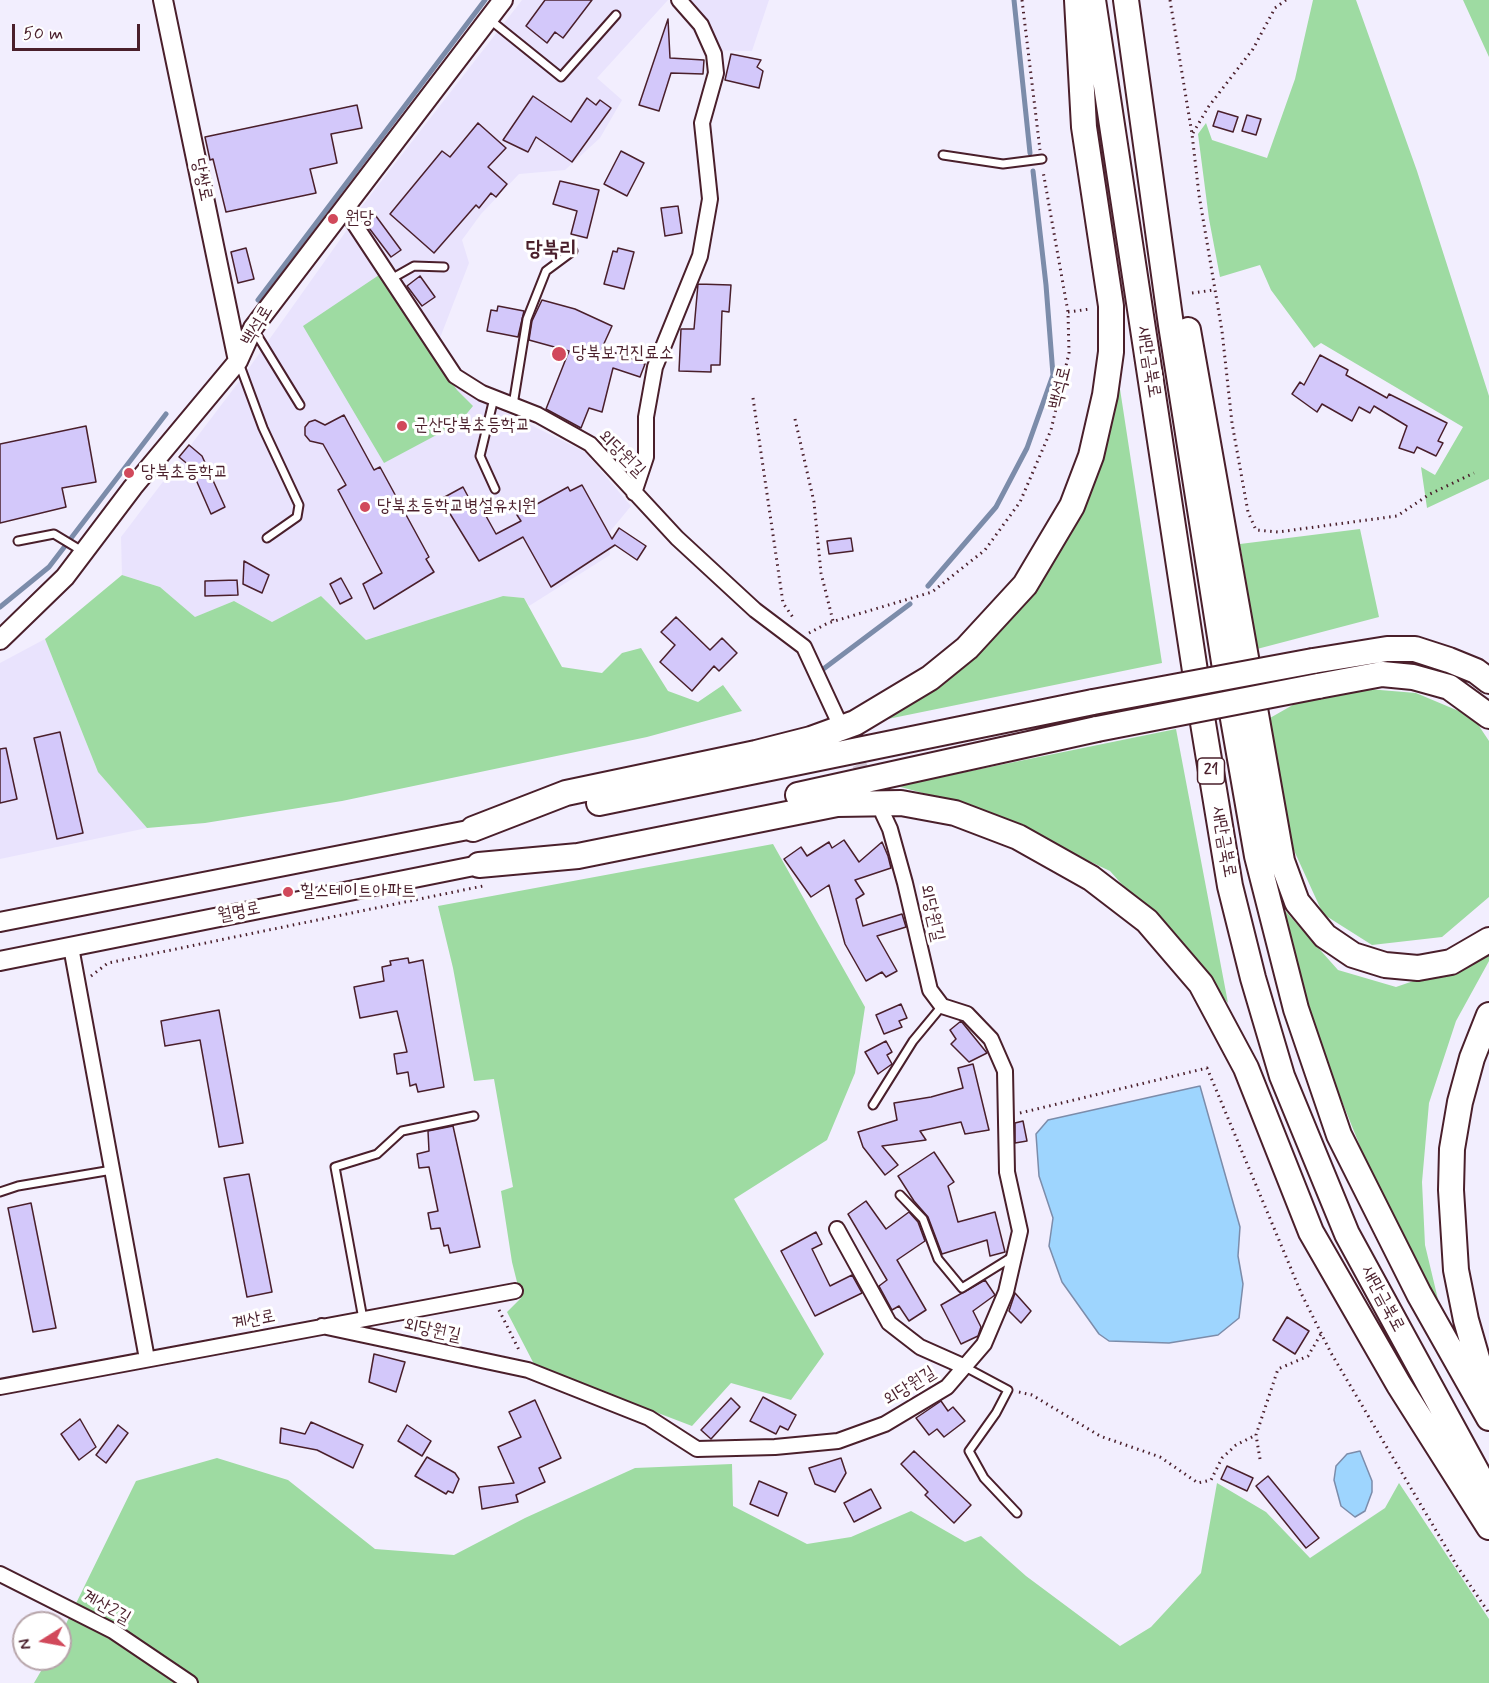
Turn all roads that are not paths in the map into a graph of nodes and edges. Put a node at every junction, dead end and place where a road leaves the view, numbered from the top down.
1 (163, 0) edge
2 (503, 0) edge
3 (679, 0) edge
4 (1077, 0) edge
5 (1093, 0) edge
6 (1128, 0) edge
7 (616, 15) dead end
8 (489, 19) junction
9 (943, 155) dead end
10 (1042, 159) road end
11 (344, 208) junction
12 (573, 251) dead end
13 (444, 267) dead end
14 (391, 279) junction
15 (253, 328) junction
16 (238, 361) junction
17 (494, 398) junction
18 (300, 405) dead end
19 (513, 405) junction
20 (495, 489) dead end
21 (634, 493) junction
22 (267, 538) dead end
23 (18, 541) dead end
24 (79, 549) junction
25 (0, 640) edge
26 (1489, 681) edge
27 (1489, 716) edge
28 (837, 718) dead end
29 (883, 814) dead end
30 (473, 829) junction
31 (486, 875) junction
32 (0, 922) edge
33 (1489, 940) edge
34 (70, 947) junction
35 (0, 961) edge
36 (942, 1006) junction
37 (1489, 1014) edge
38 (873, 1105) dead end
39 (474, 1116) dead end
40 (112, 1170) junction
41 (0, 1192) edge
42 (900, 1195) dead end
43 (837, 1229) dead end
44 (1014, 1256) junction
45 (515, 1291) dead end
46 (363, 1319) junction
47 (322, 1326) junction
48 (147, 1359) junction
49 (965, 1367) junction
50 (1489, 1386) edge
51 (0, 1387) edge
52 (1489, 1418) edge
53 (1489, 1494) edge
54 (1017, 1513) dead end
55 (1489, 1527) edge
56 (0, 1574) edge
57 (190, 1683) edge

1 - 16 street, 당쌍로
2 - 8 street, 백석로
3 - 21 street
4 - 30 highway
5 - 53 highway, 새만금북로 / 21
6 - 33 highway
6 - 52 highway, 새만금북로 / 21
7 - 8 lane
8 - 11 street, 백석로
9 - 10 lane
11 - 14 street, 외당원길
11 - 15 street, 백석로
12 - 19 lane
13 - 14 lane
14 - 17 street, 외당원길
15 - 16 street, 백석로
15 - 18 lane
16 - 22 lane
16 - 24 street, 백석로
17 - 19 street, 외당원길
17 - 20 lane
19 - 21 street, 외당원길
21 - 28 street, 외당원길
23 - 24 lane
24 - 25 street, 백석로
26 - 30 highway, bridge
27 - 31 highway, bridge
29 - 36 street, 외당원길
30 - 32 street, 월명로
31 - 34 street, 월명로
31 - 55 highway
34 - 35 street, 월명로
34 - 40 street
36 - 38 lane
36 - 44 street, 외당원길
37 - 50 highway
39 - 46 lane
40 - 41 lane
40 - 48 street
42 - 44 lane
43 - 49 street
44 - 49 street, 외당원길
45 - 46 street, 계산로
46 - 47 street, 계산로
47 - 48 street, 계산로
47 - 49 street, 외당원길
48 - 51 street, 계산로
49 - 54 lane
56 - 57 street, 계산2길

